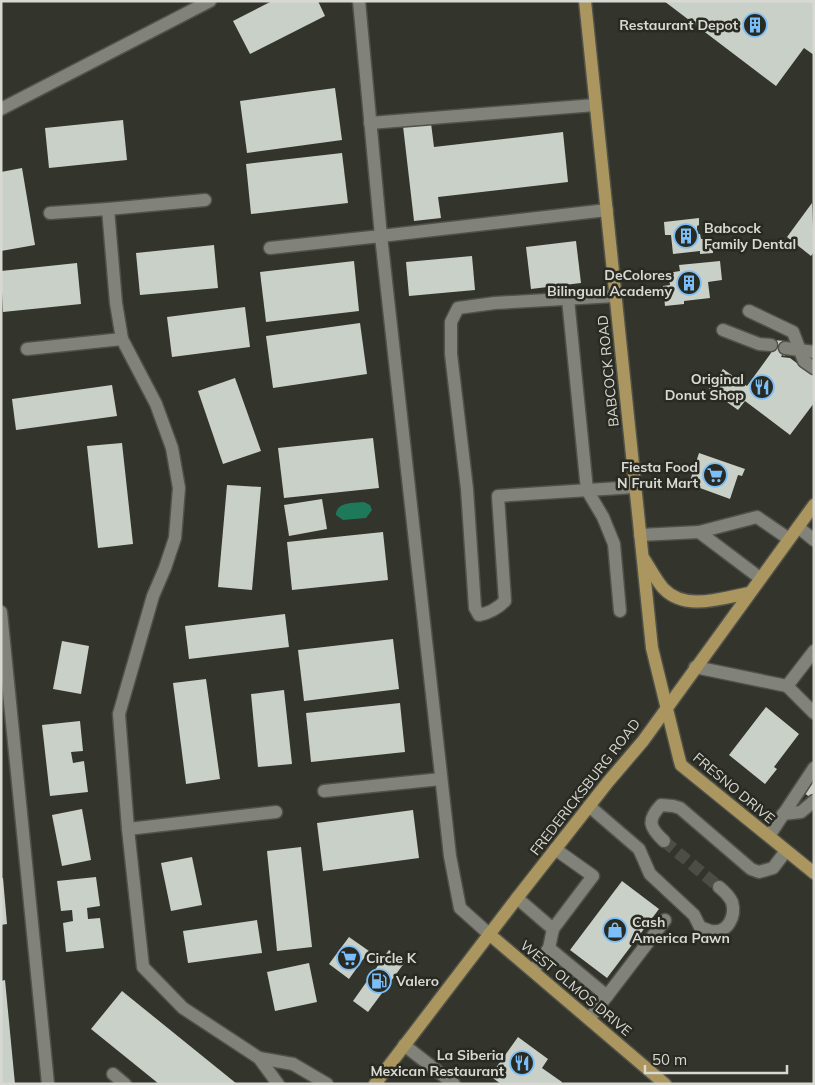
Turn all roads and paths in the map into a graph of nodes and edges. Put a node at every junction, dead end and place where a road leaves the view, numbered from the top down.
1 (210, 1) edge
2 (359, 1) edge
3 (585, 1) edge
4 (596, 105) junction
5 (1, 109) edge
6 (370, 123) junction
7 (205, 200) dead end
8 (108, 209) junction
9 (606, 210) junction
10 (50, 213) dead end
11 (381, 236) junction
12 (270, 248) dead end
13 (615, 296) junction
14 (568, 299) junction
15 (749, 311) dead end
16 (723, 330) dead end
17 (122, 339) junction
18 (771, 345) dead end
19 (786, 348) dead end
20 (27, 349) dead end
21 (800, 350) junction
22 (814, 352) edge
23 (814, 368) edge
24 (635, 488) junction
25 (588, 490) junction
26 (814, 505) edge
27 (798, 527) junction
28 (698, 532) junction
29 (640, 535) junction
30 (789, 539) junction
31 (814, 540) edge
32 (642, 556) junction
33 (760, 578) junction
34 (749, 593) junction
35 (620, 610) dead end
36 (1, 612) edge
37 (814, 651) edge
38 (695, 667) junction
39 (787, 686) junction
40 (667, 707) junction
41 (814, 713) edge
42 (814, 768) edge
43 (442, 779) junction
44 (324, 791) dead end
45 (814, 801) edge
46 (589, 806) junction
47 (276, 812) dead end
48 (783, 814) junction
49 (128, 829) junction
50 (769, 836) junction
51 (664, 841) tunnel mouth
52 (555, 849) junction
53 (786, 851) junction
54 (814, 873) edge
55 (719, 887) tunnel mouth
56 (517, 898) junction
57 (665, 920) dead end
58 (553, 929) junction
59 (489, 934) junction
60 (549, 948) junction
61 (533, 971) junction
62 (607, 996) junction
63 (589, 1019) junction
64 (404, 1045) junction
65 (259, 1058) junction
66 (113, 1074) dead end
67 (48, 1084) edge
68 (125, 1084) edge
69 (278, 1084) edge
70 (327, 1084) edge
71 (375, 1084) edge
72 (454, 1084) edge
73 (665, 1084) edge

1 - 5 street
2 - 6 street
3 - 4 main road, BABCOCK ROAD
4 - 6 street
4 - 9 main road, BABCOCK ROAD
6 - 11 street
7 - 8 street
8 - 10 street
8 - 17 street
9 - 11 street
9 - 13 main road, BABCOCK ROAD
11 - 12 street
11 - 43 street
13 - 14 street
13 - 24 main road, BABCOCK ROAD
14 - 25 street
14 - 25 street
15 - 21 street
16 - 18 street
17 - 20 street
17 - 49 street
19 - 21 street
21 - 22 street
21 - 23 street
24 - 25 street
24 - 29 main road, BABCOCK ROAD
25 - 35 street
26 - 27 main road, FREDERICKSBURG ROAD
27 - 30 main road, FREDERICKSBURG ROAD
27 - 31 street
28 - 29 street
28 - 30 street
28 - 33 street
29 - 32 main road, BABCOCK ROAD
30 - 33 main road, FREDERICKSBURG ROAD
32 - 34 main road
32 - 40 main road, BABCOCK ROAD
33 - 34 main road, FREDERICKSBURG ROAD
34 - 38 main road, FREDERICKSBURG ROAD
36 - 67 street
37 - 39 street
38 - 39 street
38 - 40 main road, FREDERICKSBURG ROAD
39 - 41 street
40 - 46 main road, FREDERICKSBURG ROAD
40 - 50 main road, FRESNO DRIVE
42 - 48 street
43 - 44 street
43 - 59 street
45 - 48 street
46 - 52 main road, FREDERICKSBURG ROAD
46 - 55 street
47 - 49 street
48 - 50 street
49 - 65 street
50 - 53 main road, FRESNO DRIVE
51 - 53 street
52 - 56 main road, FREDERICKSBURG ROAD
52 - 58 street
53 - 54 main road, FRESNO DRIVE
56 - 58 street
56 - 59 main road, FREDERICKSBURG ROAD
57 - 62 street
58 - 60 street
59 - 61 main road, WEST OLMOS DRIVE
59 - 64 main road, FREDERICKSBURG ROAD
60 - 61 street
60 - 62 street
61 - 63 main road, WEST OLMOS DRIVE
62 - 63 street
63 - 73 main road, WEST OLMOS DRIVE
64 - 71 main road, FREDERICKSBURG ROAD
64 - 72 street
65 - 69 street
65 - 70 street
66 - 68 street

